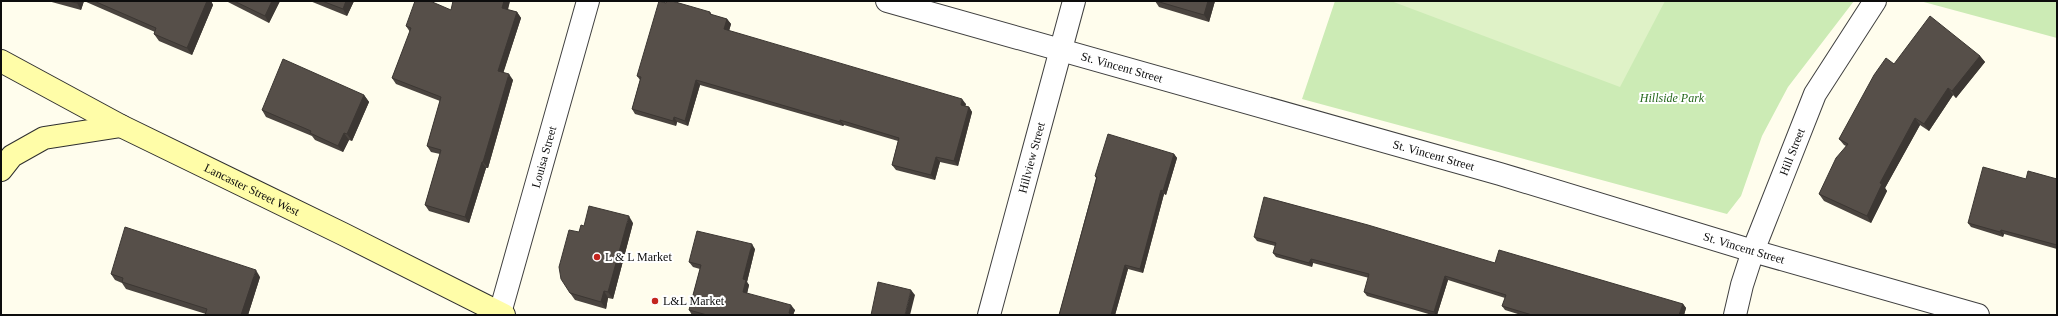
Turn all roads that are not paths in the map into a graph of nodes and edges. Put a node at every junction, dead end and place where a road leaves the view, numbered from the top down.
1 (588, 1) edge
2 (887, 1) edge
3 (1074, 1) edge
4 (1875, 1) edge
5 (1061, 50) junction
6 (1, 61) edge
7 (121, 126) junction
8 (1, 170) edge
9 (1753, 250) junction
10 (502, 314) edge
11 (989, 315) edge
12 (1735, 315) edge
13 (1978, 315) edge

1 - 10 street, Louisa Street
2 - 5 street, St. Vincent Street
3 - 5 street, Hillview Street
4 - 9 street, Hill Street
5 - 9 street, St. Vincent Street
5 - 11 street, Hillview Street
6 - 7 main road, Lancaster Street West
7 - 8 main road
7 - 10 main road, Lancaster Street West
9 - 12 street, Hill Street
9 - 13 street, St. Vincent Street

